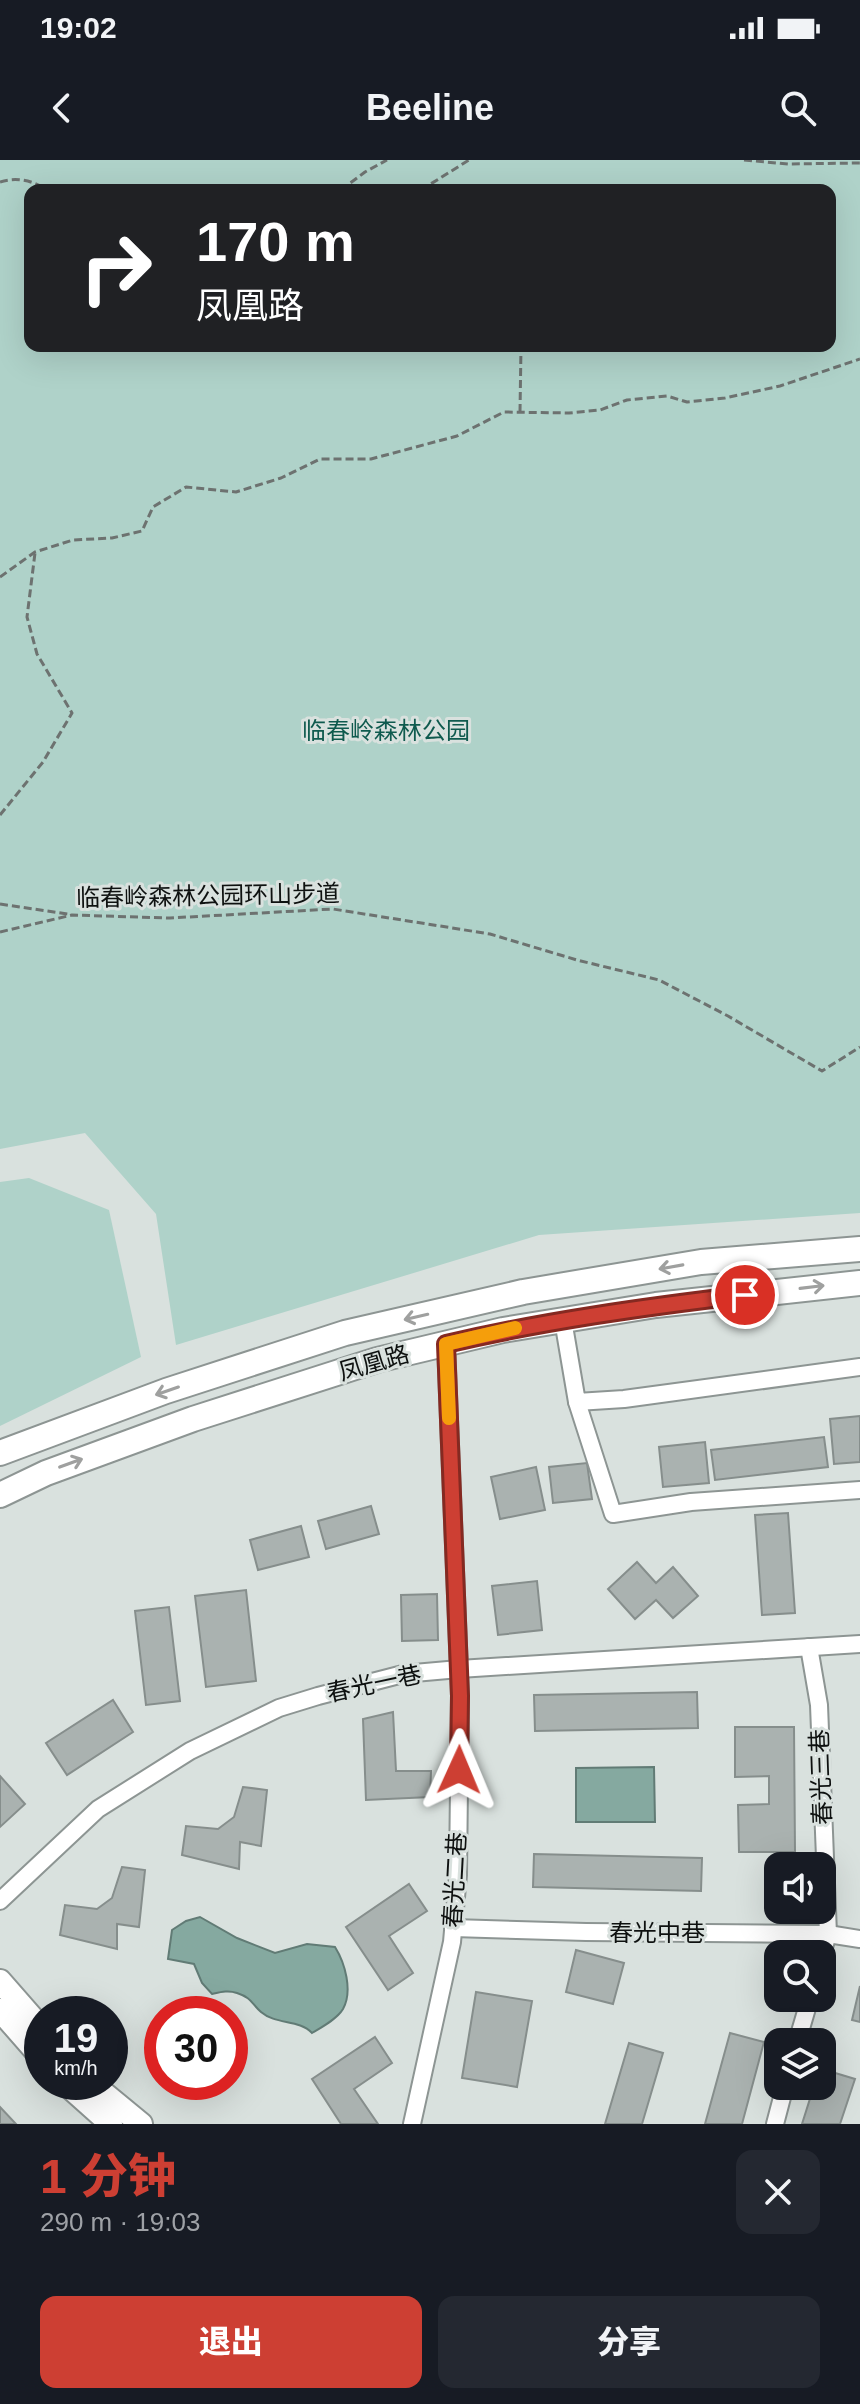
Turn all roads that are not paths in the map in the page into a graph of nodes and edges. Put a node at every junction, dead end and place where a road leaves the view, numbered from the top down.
1 (860, 1249) edge
2 (860, 1283) edge
3 (563, 1320) junction
4 (446, 1344) junction
5 (860, 1367) edge
6 (577, 1402) junction
7 (0, 1453) edge
8 (860, 1490) edge
9 (0, 1495) edge
10 (860, 1644) edge
11 (809, 1647) junction
12 (459, 1669) junction
13 (0, 1901) edge
14 (453, 1928) junction
15 (828, 1934) junction
16 (860, 1939) edge
17 (826, 1940) edge
18 (0, 1981) edge
19 (24, 2008) edge
20 (0, 2010) edge
21 (24, 2037) edge
22 (84, 2100) edge
23 (112, 2100) edge
24 (781, 2100) edge
25 (111, 2124) edge
26 (141, 2124) edge
27 (412, 2124) edge
28 (775, 2124) edge

1 -> 7 highway, 凤凰路
3 -> 2 highway, 凤凰路
3 - 4 highway, 凤凰路
3 - 6 street
9 -> 4 highway, 凤凰路
4 - 12 street, 春光二巷
5 - 6 street
6 - 8 street
10 - 11 street, 春光一巷
11 - 12 street, 春光一巷
11 - 15 street, 春光三巷
12 - 13 street, 春光一巷
12 - 14 street, 春光二巷
14 - 15 street, 春光中巷
14 - 27 street, 春光二巷
15 - 16 street, 春光中巷
15 - 17 street, 春光三巷
18 - 19 main road
20 - 21 main road
22 - 25 main road
23 - 26 main road
24 - 28 street

